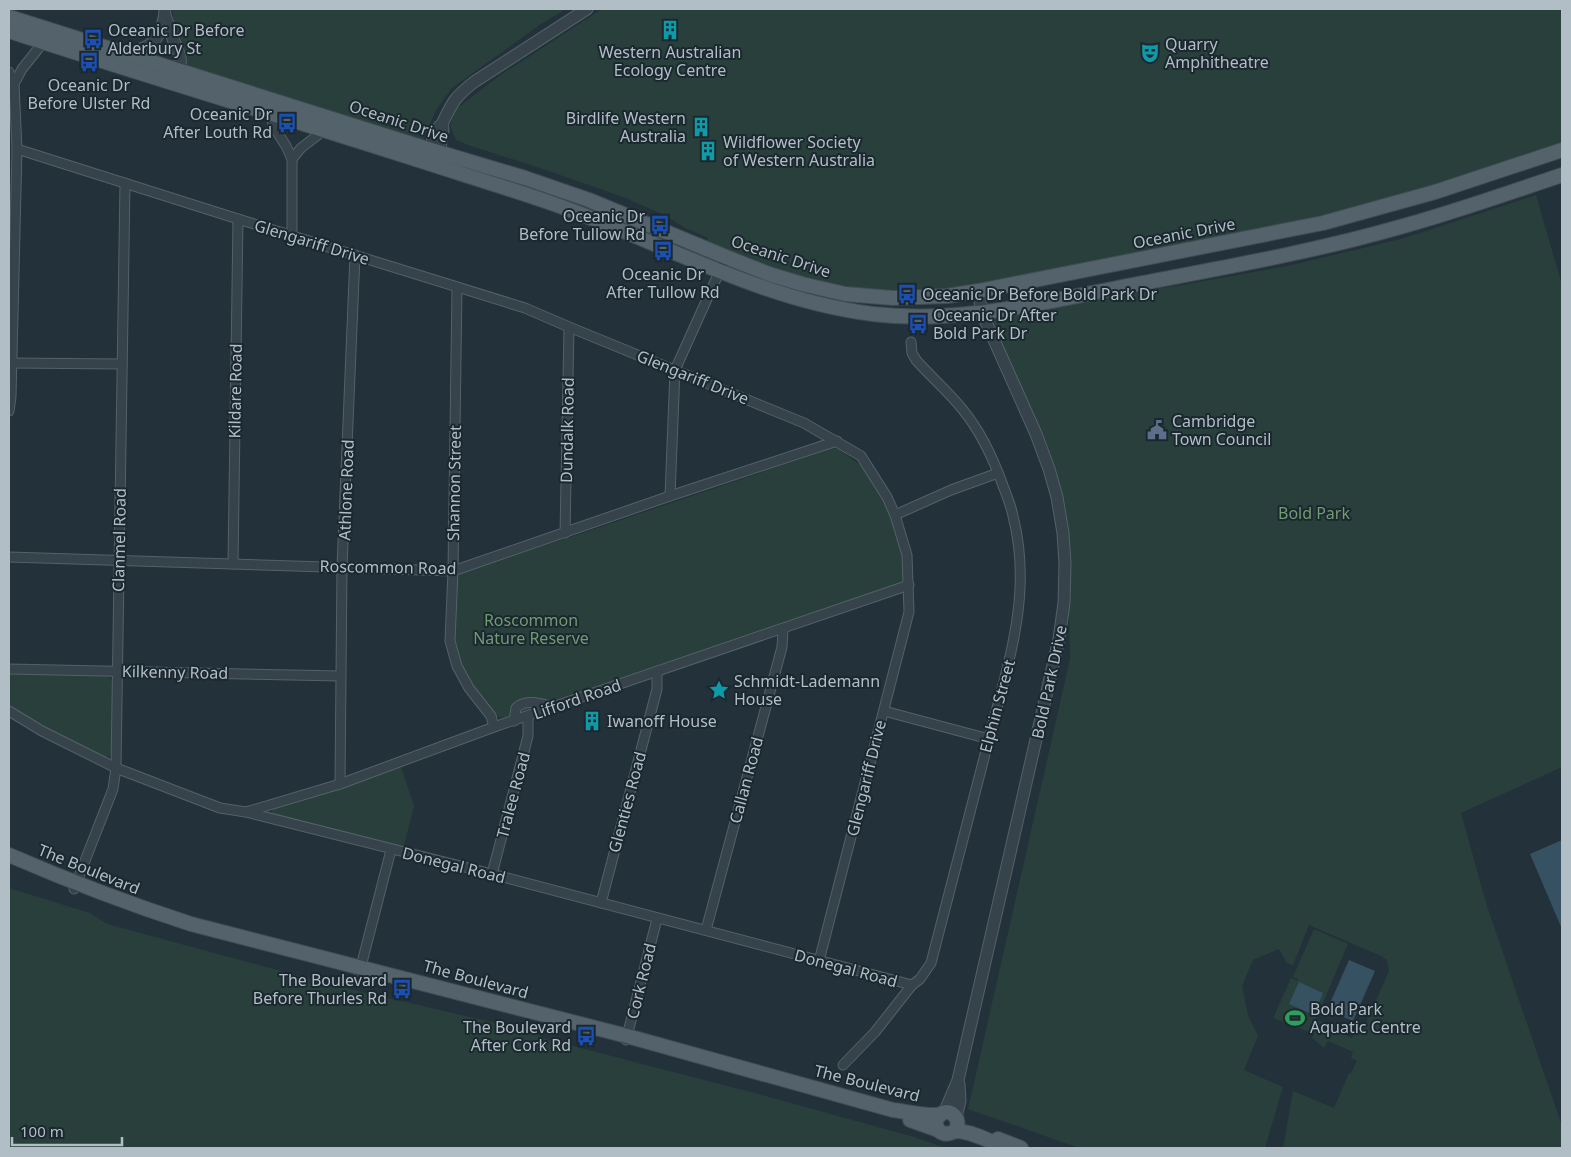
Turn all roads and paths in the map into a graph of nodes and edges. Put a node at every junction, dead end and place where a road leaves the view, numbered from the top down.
1 (587, 9) edge
2 (165, 12) edge
3 (9, 17) edge
4 (47, 28) junction
5 (9, 31) edge
6 (42, 42) junction
7 (135, 56) junction
8 (179, 70) junction
9 (134, 71) junction
10 (9, 72) edge
11 (172, 82) junction
12 (14, 84) junction
13 (281, 102) junction
14 (318, 113) junction
15 (273, 114) junction
16 (320, 128) junction
17 (18, 149) junction
18 (433, 150) junction
19 (1562, 150) edge
20 (413, 158) junction
21 (292, 159) junction
22 (464, 174) junction
23 (1562, 175) edge
24 (125, 183) junction
25 (238, 219) junction
26 (292, 236) junction
27 (355, 255) junction
28 (726, 257) junction
29 (719, 271) junction
30 (457, 287) junction
31 (978, 291) junction
32 (982, 313) junction
33 (568, 327) junction
34 (911, 342) dead end
35 (10, 363) edge
36 (122, 364) junction
37 (675, 370) junction
38 (9, 411) edge
39 (837, 442) junction
40 (998, 472) junction
41 (670, 496) junction
42 (895, 515) junction
43 (565, 533) junction
44 (9, 557) edge
45 (119, 561) junction
46 (233, 564) junction
47 (342, 567) junction
48 (453, 571) junction
49 (909, 585) junction
50 (783, 629) junction
51 (9, 669) edge
52 (117, 671) junction
53 (656, 671) junction
54 (340, 676) junction
55 (554, 707) junction
56 (9, 711) edge
57 (884, 711) junction
58 (528, 716) junction
59 (514, 721) junction
60 (494, 727) junction
61 (989, 739) junction
62 (116, 768) junction
63 (340, 784) junction
64 (246, 812) junction
65 (391, 850) junction
66 (9, 855) edge
67 (9, 864) edge
68 (492, 874) junction
69 (75, 886) junction
70 (601, 903) junction
71 (657, 918) junction
72 (706, 930) junction
73 (819, 961) junction
74 (360, 971) junction
75 (912, 985) junction
76 (626, 1040) junction
77 (843, 1065) dead end
78 (950, 1119) junction
79 (1006, 1148) edge
80 (1021, 1148) edge

1 - 18 street
2 - 7 street
2 - 8 street
3 - 4 main road, Oceanic Drive
4 - 6 street
4 - 7 main road, Oceanic Drive
5 - 6 main road, Oceanic Drive
6 - 9 main road, Oceanic Drive
6 - 12 street
7 - 8 main road, Oceanic Drive
7 - 9 street
8 - 11 street
8 - 13 main road, Oceanic Drive
9 - 11 main road, Oceanic Drive
10 - 12 street
11 - 15 main road, Oceanic Drive
12 - 17 street
13 - 14 main road, Oceanic Drive
13 - 15 street
14 - 16 street
14 - 18 main road, Oceanic Drive
15 - 16 main road, Oceanic Drive
15 - 21 street
16 - 20 main road, Oceanic Drive
16 - 21 street
17 - 24 street, Glengariff Drive
17 - 35 street
18 - 20 street
18 - 22 street
18 - 28 main road, Oceanic Drive
19 - 31 main road, Oceanic Drive
20 - 22 main road, Oceanic Drive
21 - 26 street
22 - 29 main road, Oceanic Drive
23 - 32 main road, Oceanic Drive
24 - 25 street, Glengariff Drive
24 - 36 street, Clanmel Road
25 - 26 street, Glengariff Drive
25 - 46 street, Kildare Road
26 - 27 street, Glengariff Drive
27 - 30 street, Glengariff Drive
27 - 47 street, Athlone Road
28 - 29 street
28 - 31 main road, Oceanic Drive
29 - 32 main road, Oceanic Drive
29 - 37 street
30 - 33 street, Glengariff Drive
30 - 48 street, Shannon Street
31 - 32 street, Bold Park Drive
32 - 78 street, Bold Park Drive
33 - 37 street, Glengariff Drive
33 - 43 street, Dundalk Road
34 - 40 street, Elphin Street
35 - 36 street
35 - 38 street
36 - 45 street, Clanmel Road
37 - 39 street, Glengariff Drive
37 - 41 street
39 - 41 street, Roscommon Road
39 - 42 street, Glengariff Drive
40 - 42 street
40 - 61 street, Elphin Street
41 - 43 street, Roscommon Road
42 - 49 street, Glengariff Drive
43 - 48 street, Roscommon Road
44 - 45 street, Roscommon Road
45 - 46 street, Roscommon Road
45 - 52 street, Clanmel Road
46 - 47 street, Roscommon Road
47 - 48 street, Roscommon Road
47 - 54 street, Athlone Road
48 - 60 street, Shannon Street
49 - 50 street, Lifford Road
49 - 57 street, Glengariff Drive
50 - 53 street, Lifford Road
50 - 72 street, Callan Road
51 - 52 street, Kilkenny Road
52 - 54 street, Kilkenny Road
52 - 62 street, Clanmel Road
53 - 55 street, Lifford Road
53 - 70 street, Glenties Road
54 - 63 street, Athlone Road
55 - 58 street, Lifford Road
55 - 59 street
56 - 62 street, Donegal Road
57 - 61 street
57 - 73 street, Glengariff Drive
58 - 59 street, Lifford Road
58 - 68 street, Tralee Road
59 - 60 street, Lifford Road
60 - 63 street, Lifford Road
61 - 75 street, Elphin Street
62 - 64 street, Donegal Road
62 - 69 street, Clanmel Road
63 - 64 street, Lifford Road
64 - 65 street, Donegal Road
65 - 68 street, Donegal Road
65 - 74 street
66 - 69 main road, The Boulevard
67 - 69 main road, The Boulevard
68 - 70 street, Donegal Road
69 - 74 main road, The Boulevard
70 - 71 street, Donegal Road
71 - 72 street, Donegal Road
71 - 76 street, Cork Road
72 - 73 street, Donegal Road
73 - 75 street, Donegal Road
74 - 76 main road, The Boulevard
75 - 77 street, Elphin Street
76 - 78 main road, The Boulevard
76 - 78 main road, The Boulevard
78 - 79 main road, The Boulevard
78 - 80 main road, The Boulevard

